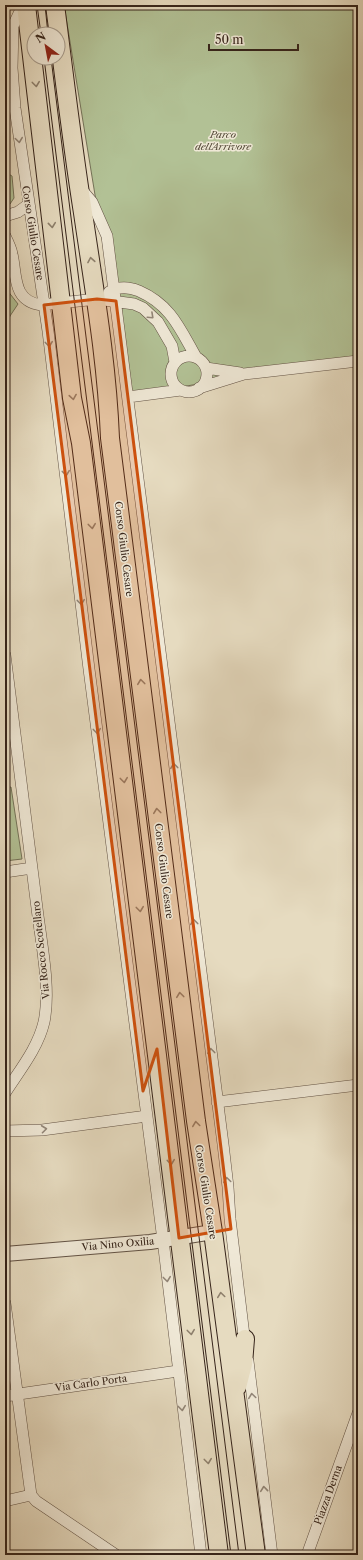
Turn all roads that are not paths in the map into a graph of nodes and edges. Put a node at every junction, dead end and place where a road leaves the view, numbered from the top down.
1 (55, 5) edge
2 (23, 11) edge
3 (5, 18) edge
4 (79, 186) junction
5 (29, 204) junction
6 (5, 216) edge
7 (5, 236) edge
8 (114, 288) junction
9 (96, 299) junction
10 (116, 301) junction
11 (52, 304) junction
12 (196, 358) junction
13 (358, 361) edge
14 (175, 362) junction
15 (206, 368) junction
16 (244, 374) junction
17 (199, 388) junction
18 (181, 390) junction
19 (128, 397) junction
20 (5, 655) edge
21 (32, 868) junction
22 (5, 872) edge
23 (157, 1049) junction
24 (358, 1085) edge
25 (143, 1091) junction
26 (5, 1093) edge
27 (217, 1102) junction
28 (147, 1116) junction
29 (5, 1131) edge
30 (231, 1229) junction
31 (213, 1232) junction
32 (171, 1239) junction
33 (5, 1254) edge
34 (5, 1304) edge
35 (245, 1340) junction
36 (178, 1371) junction
37 (17, 1394) junction
38 (5, 1396) edge
39 (235, 1398) junction
40 (358, 1413) edge
41 (31, 1495) junction
42 (5, 1501) edge
43 (266, 1508) junction
44 (255, 1548) edge
45 (116, 1555) edge
46 (200, 1555) edge
47 (219, 1555) edge
48 (272, 1555) edge
49 (307, 1555) edge

1 - 4 main road, Corso Giulio Cesare
2 - 3 street
2 -> 5 street, Corso Giulio Cesare
2 -> 11 main road, Corso Giulio Cesare
4 - 8 street, Corso Giulio Cesare
9 -> 4 main road, Corso Giulio Cesare
5 - 6 street
5 - 11 street, Corso Giulio Cesare
7 - 11 street
8 - 9 street
8 - 10 street, Corso Giulio Cesare
8 - 12 street
9 - 10 street
9 - 11 street
31 -> 9 main road, Corso Giulio Cesare
10 -> 14 street
10 - 19 street, Corso Giulio Cesare
11 -> 23 main road, Corso Giulio Cesare
11 -> 25 street, Corso Giulio Cesare
12 - 14 street
12 - 15 street
13 - 16 street
14 - 18 street
15 - 16 street
15 - 17 street
16 - 17 street
17 - 18 street
18 - 19 street
27 -> 19 street, Corso Giulio Cesare
20 - 21 street, Via Rocco Scotellaro
21 - 22 street
21 - 26 street, Via Rocco Scotellaro
23 - 25 street, Corso Giulio Cesare
23 -> 32 main road, Corso Giulio Cesare
24 - 27 street
25 - 28 street, Corso Giulio Cesare
30 -> 27 street, Corso Giulio Cesare
29 -> 28 street
28 - 32 street, Corso Giulio Cesare
30 - 31 street, Via Nino Oxilia
30 - 35 street, Corso Giulio Cesare
31 - 32 street, Via Nino Oxilia
39 -> 31 main road, Corso Giulio Cesare
32 - 33 street, Via Nino Oxilia
32 -> 36 street, Corso Giulio Cesare
32 -> 47 main road, Corso Giulio Cesare
34 - 37 street
35 - 39 main road
43 -> 35 street, Corso Giulio Cesare
36 - 37 street, Via Carlo Porta
36 -> 46 street, Corso Giulio Cesare
37 - 38 street, Via Carlo Porta
37 - 41 street
39 - 44 main road, Corso Giulio Cesare
40 - 49 street, Piazza Derna
41 - 42 street
41 - 45 street
43 - 44 street
43 - 48 street, Corso Giulio Cesare

